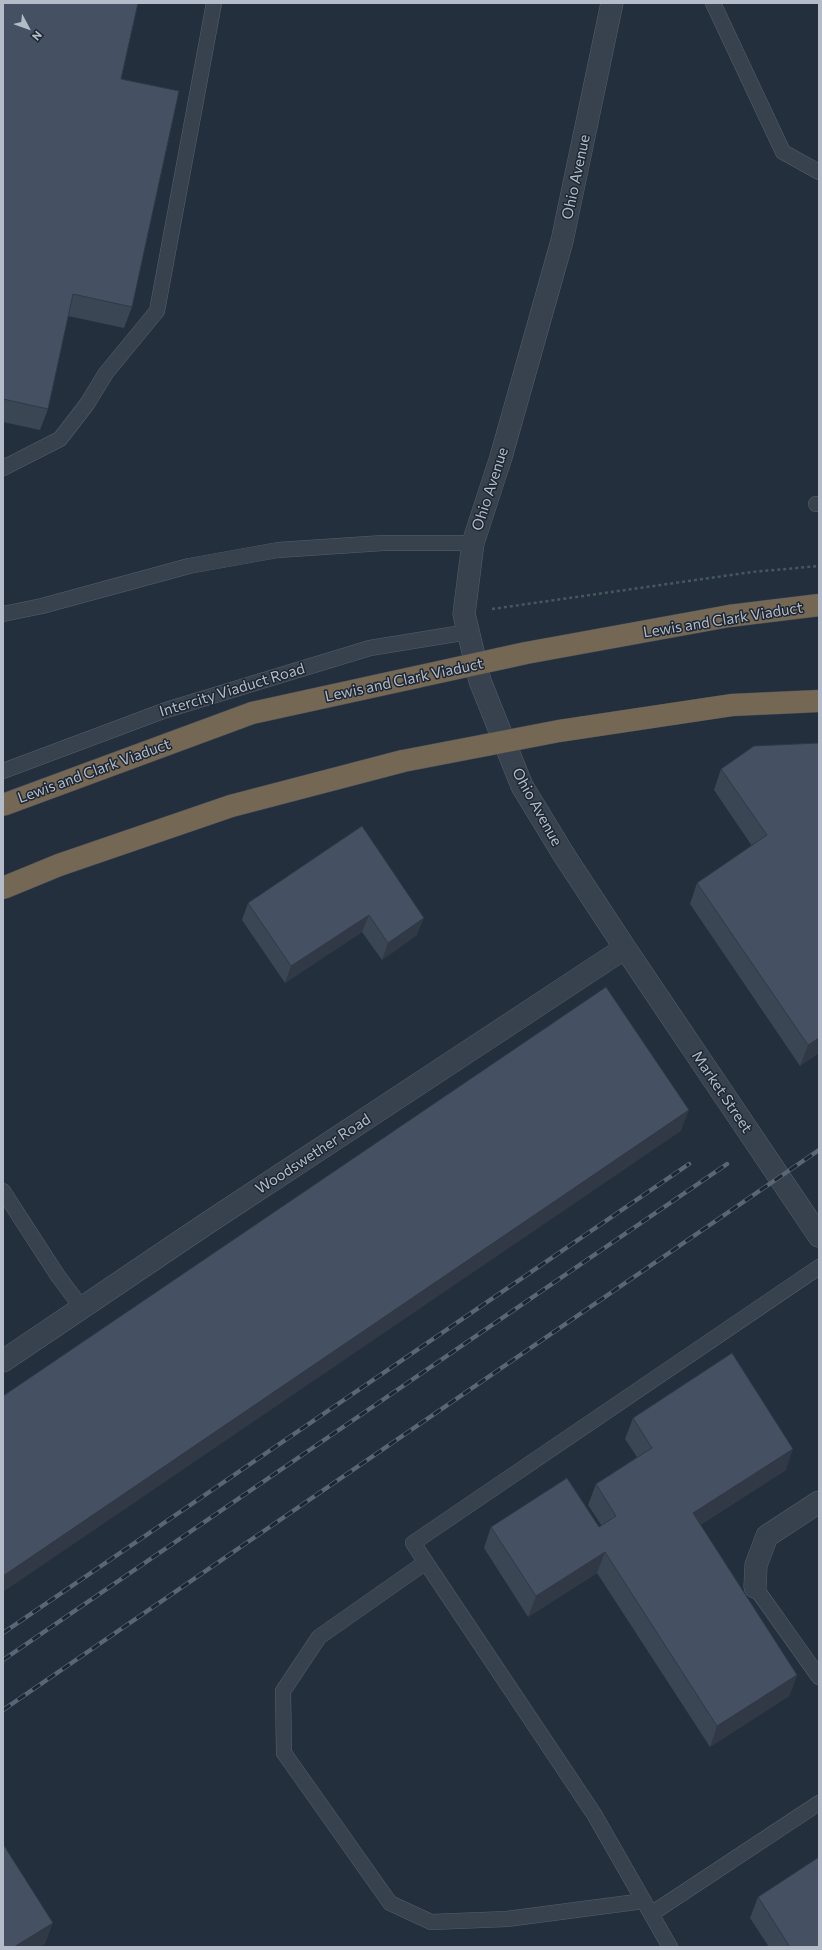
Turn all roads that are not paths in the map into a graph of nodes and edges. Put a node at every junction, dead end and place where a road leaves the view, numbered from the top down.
1 (214, 3) edge
2 (612, 3) edge
3 (714, 3) edge
4 (819, 172) edge
5 (3, 468) edge
6 (473, 542) junction
7 (819, 606) edge
8 (3, 614) edge
9 (468, 632) junction
10 (819, 701) edge
11 (3, 771) edge
12 (3, 805) edge
13 (3, 888) edge
14 (625, 948) junction
15 (3, 1191) edge
16 (819, 1236) edge
17 (819, 1267) edge
18 (82, 1308) junction
19 (3, 1361) edge
20 (819, 1502) edge
21 (426, 1562) junction
22 (755, 1587) joint
23 (819, 1677) edge
24 (819, 1803) edge
25 (644, 1901) junction
26 (651, 1914) junction
27 (670, 1947) edge

1 - 5 lane
2 - 6 street, Ohio Avenue
3 - 4 lane
6 - 8 lane
6 - 9 street, Ohio Avenue
7 - 12 highway, Lewis and Clark Viaduct, bridge
9 - 11 lane, Intercity Viaduct Road
9 - 14 street, Ohio Avenue
10 - 13 highway, bridge
14 - 16 street, Market Street
14 - 18 street, Woodswether Road
15 - 18 lane
17 - 21 lane
18 - 19 street, Woodswether Road
20 - 22 street
21 - 25 lane
21 - 25 lane
22 - 23 lane
24 - 26 lane
25 - 26 lane
26 - 27 lane

